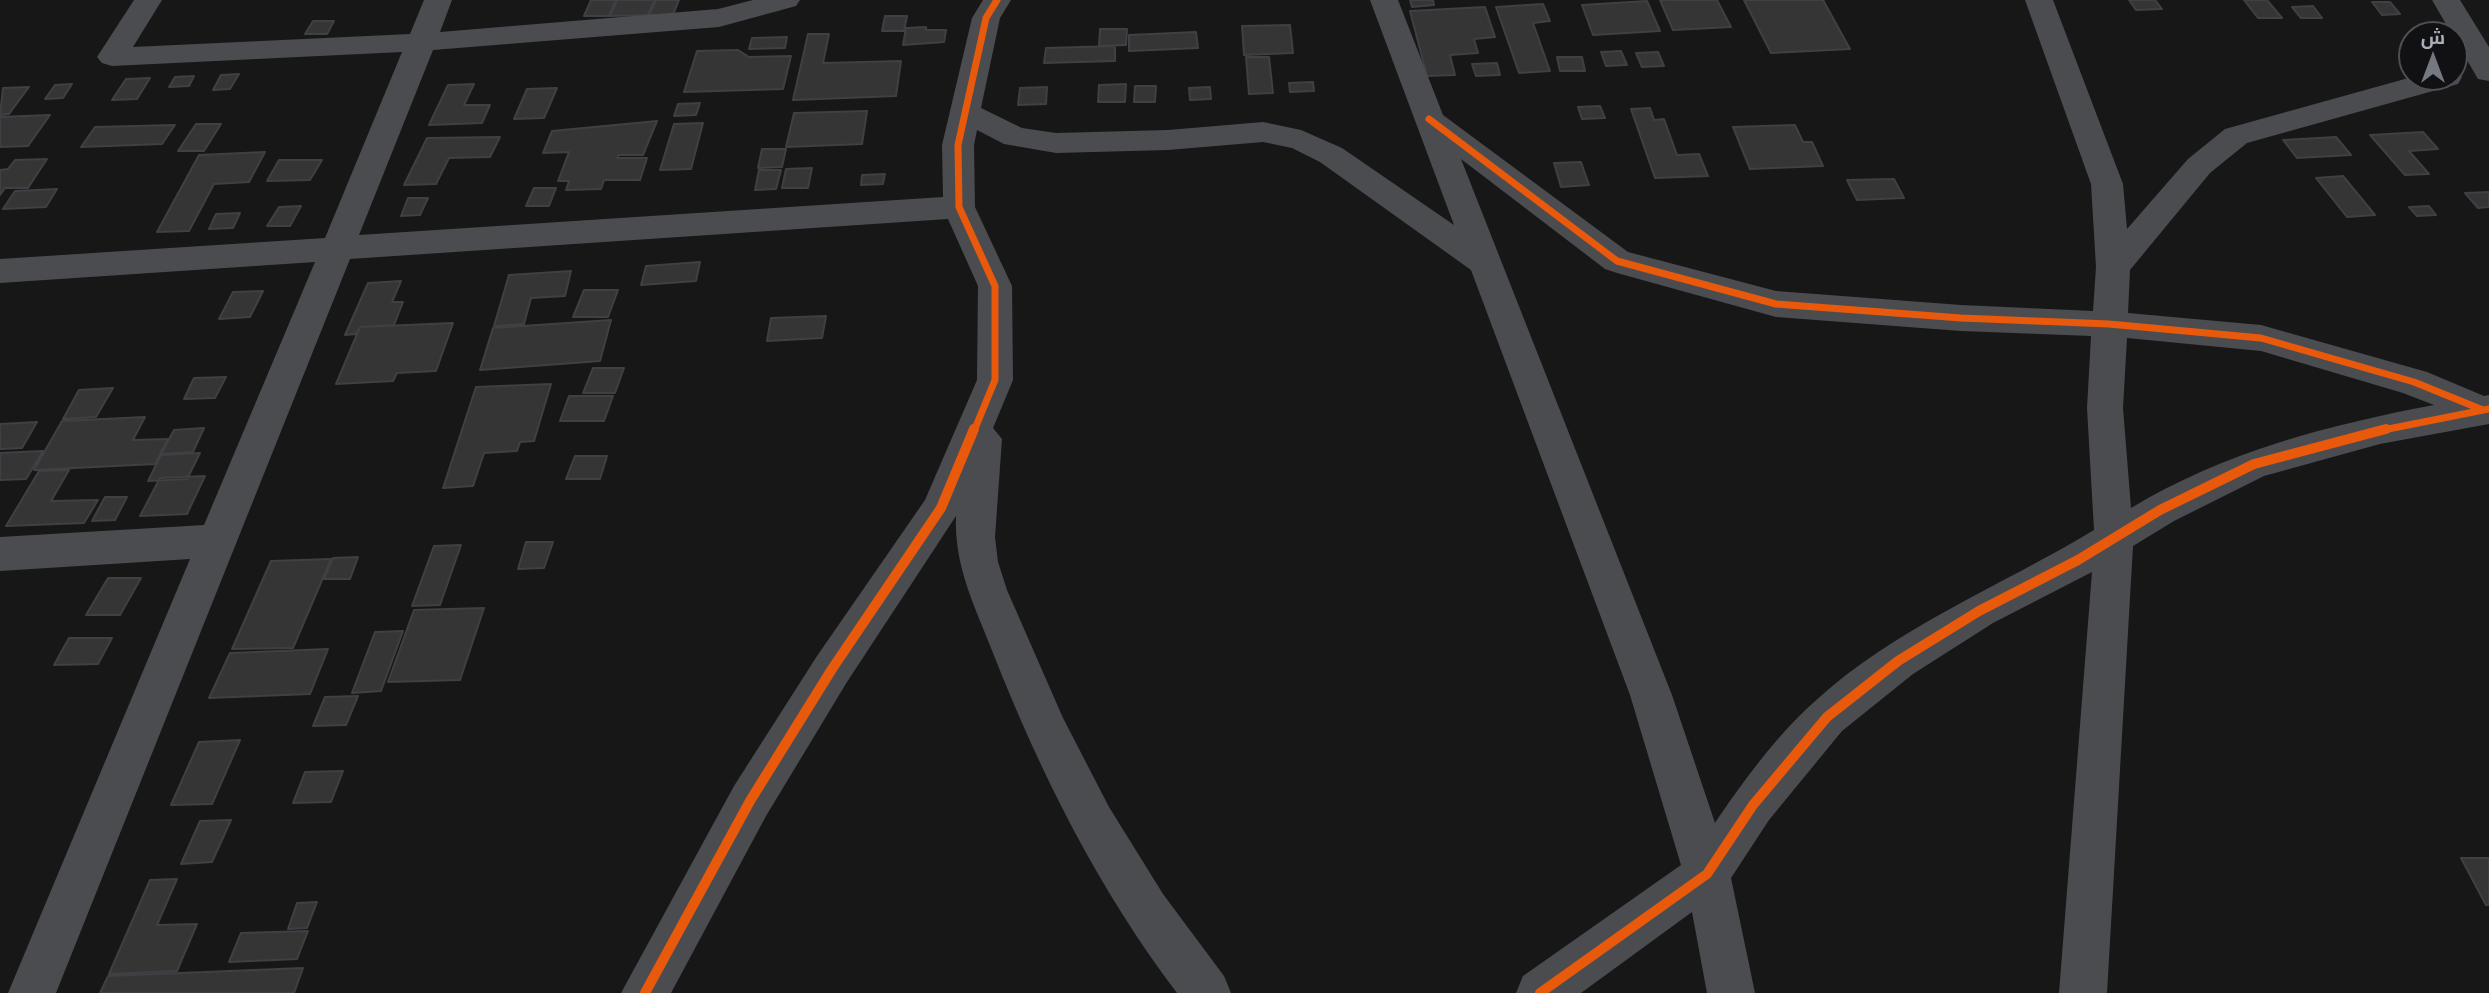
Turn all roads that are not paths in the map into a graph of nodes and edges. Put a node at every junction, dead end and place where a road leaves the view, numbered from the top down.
1 (148, 0) edge
2 (438, 0) edge
3 (786, 0) edge
4 (997, 0) edge
5 (1353, 0) edge
6 (1384, 0) edge
7 (2039, 0) edge
8 (2446, 0) edge
9 (421, 42) junction
10 (1406, 57) junction
11 (2487, 68) edge
12 (2468, 72) edge
13 (2398, 90) edge
14 (965, 112) junction
15 (1429, 119) junction
16 (959, 207) junction
17 (340, 247) junction
18 (1485, 263) junction
19 (2113, 267) junction
20 (0, 271) edge
21 (2109, 324) junction
22 (995, 380) junction
23 (2487, 410) edge
24 (2114, 536) junction
25 (216, 541) junction
26 (0, 554) edge
27 (1707, 874) junction
28 (32, 993) edge
29 (645, 993) edge
30 (1207, 993) edge
31 (1540, 993) edge
32 (1731, 993) edge
33 (2082, 993) edge

1 - 9 street
2 - 9 street
3 - 9 street
4 - 14 street
5 - 10 street
6 - 10 street
7 - 19 street
8 - 11 street
9 - 17 street
10 - 15 street
11 - 12 street
13 - 19 street
14 - 16 street
14 - 18 street
15 - 18 street
15 - 21 street
16 - 17 street
16 - 22 street
17 - 20 street
17 - 25 street
18 - 27 street
19 - 21 street
21 - 23 street
21 - 24 street
22 - 29 street
22 - 30 street
23 - 24 street
24 - 27 street
24 - 33 street
25 - 26 street
25 - 28 street
27 - 31 street
27 - 32 street

